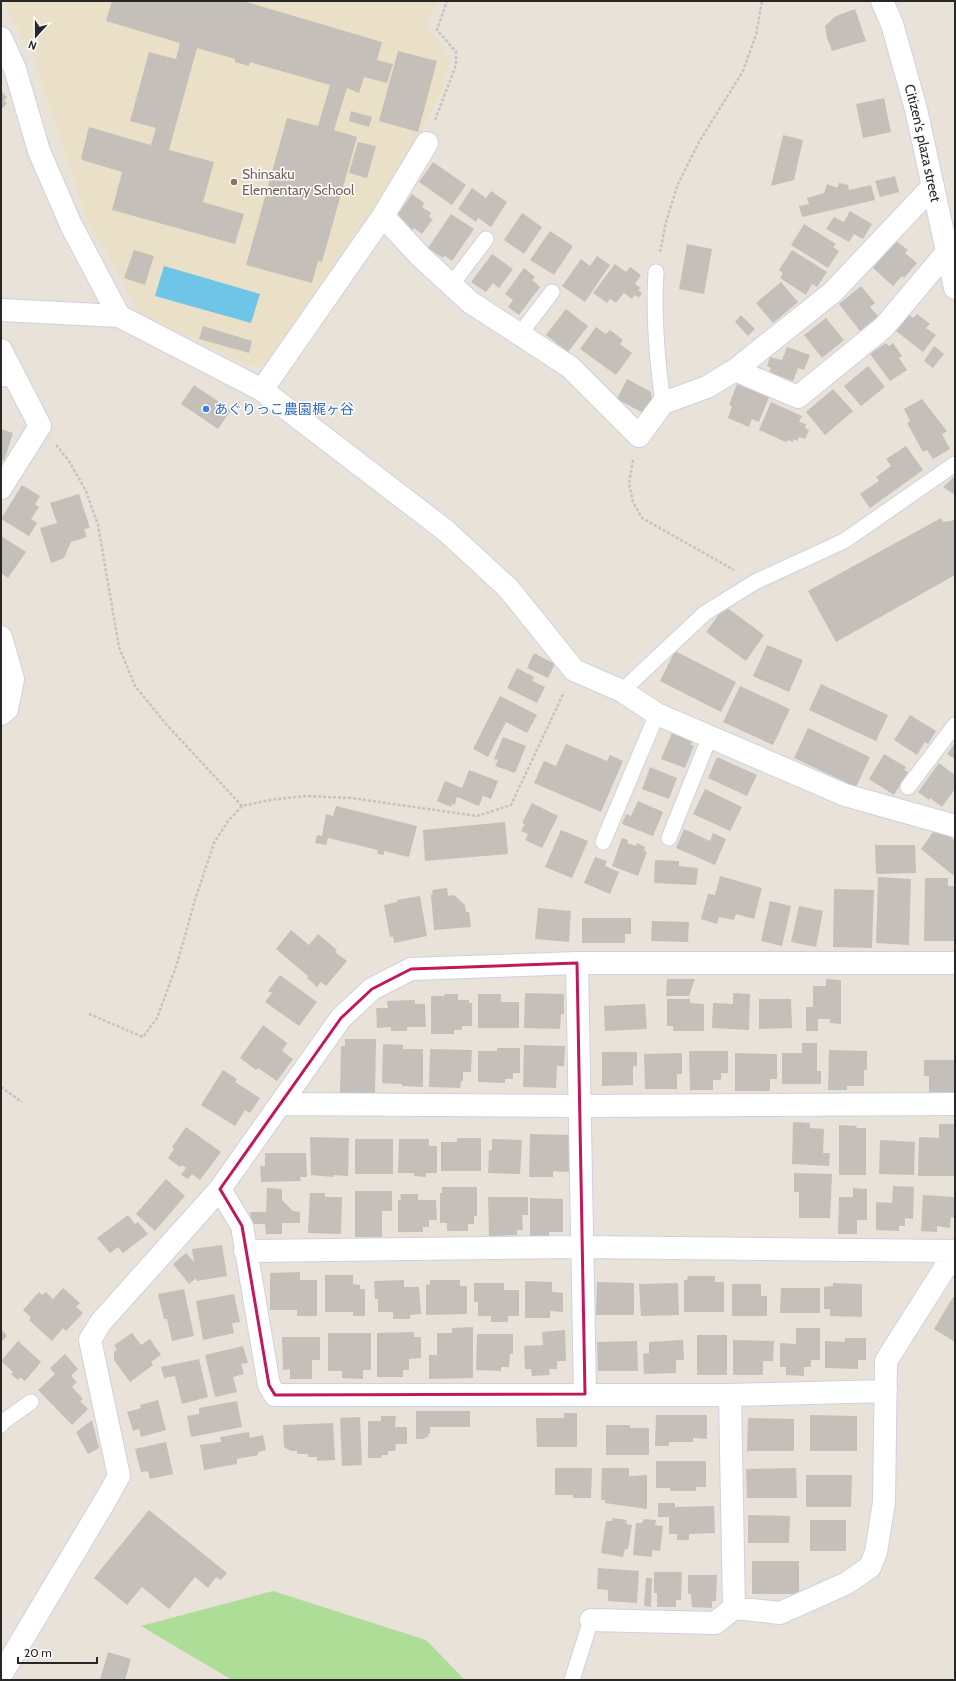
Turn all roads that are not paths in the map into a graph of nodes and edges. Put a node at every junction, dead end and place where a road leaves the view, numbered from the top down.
1 (882, 1) edge
2 (1, 38) edge
3 (426, 142) road end
4 (933, 186) junction
5 (382, 216) junction
6 (486, 239) dead end
7 (949, 246) edge
8 (656, 272) road end
9 (452, 284) junction
10 (955, 288) edge
11 (552, 292) dead end
12 (1, 310) edge
13 (118, 316) junction
14 (520, 334) junction
15 (1, 350) edge
16 (735, 370) junction
17 (8, 379) edge
18 (262, 390) junction
19 (663, 403) junction
20 (955, 464) edge
21 (1, 488) edge
22 (1, 637) edge
23 (622, 691) junction
24 (1, 714) edge
25 (657, 714) junction
26 (955, 725) edge
27 (710, 736) junction
28 (908, 786) dead end
29 (955, 826) edge
30 (669, 838) dead end
31 (603, 842) dead end
32 (577, 963) junction
33 (955, 963) edge
34 (280, 1104) junction
35 (955, 1104) edge
36 (579, 1106) junction
37 (220, 1189) junction
38 (581, 1247) junction
39 (245, 1251) junction
40 (955, 1251) edge
41 (886, 1391) junction
42 (585, 1394) junction
43 (730, 1395) junction
44 (31, 1402) dead end
45 (1, 1425) edge
46 (734, 1608) junction
47 (591, 1620) joint
48 (3, 1667) edge
49 (572, 1680) edge

1 - 4 street, Citizen's plaza street
2 - 13 street
3 - 5 street
4 - 7 street, Citizen's plaza street
4 - 16 street
5 - 9 street
5 - 18 street
6 - 9 lane
7 - 10 street, Citizen's plaza street
7 - 16 street
8 - 19 lane
9 - 14 street
11 - 14 lane
12 - 13 street
13 - 18 street
14 - 19 street
15 - 17 street
16 - 19 street
17 - 21 street
18 - 23 street
20 - 23 lane
22 - 24 street
23 - 25 street
25 - 27 street
25 - 31 lane
26 - 28 lane
27 - 29 street
27 - 30 lane
32 - 33 street
32 - 34 street
32 - 36 street
34 - 36 street
34 - 37 street
35 - 36 street
36 - 38 street
37 - 39 street
37 - 48 street
38 - 39 street
38 - 40 street
38 - 42 street
39 - 42 street
40 - 41 street
41 - 43 street
41 - 46 street
42 - 43 street
43 - 46 street
44 - 45 lane
46 - 47 street
47 - 49 lane

